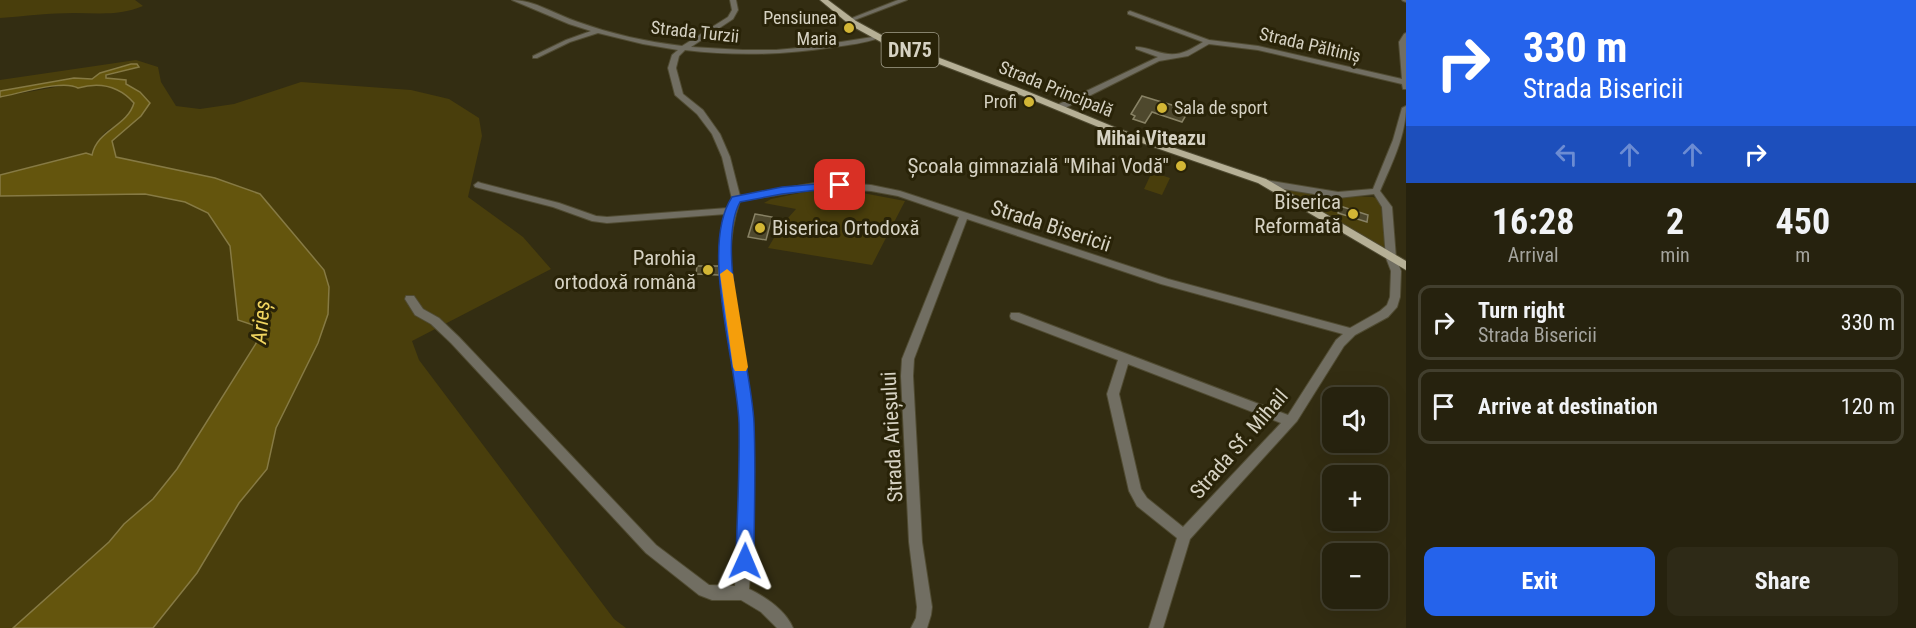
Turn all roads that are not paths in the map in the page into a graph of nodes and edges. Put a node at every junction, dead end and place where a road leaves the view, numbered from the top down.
1 (733, 0) edge
2 (824, 0) edge
3 (904, 0) edge
4 (520, 1) edge
5 (1130, 13) dead end
6 (850, 20) junction
7 (598, 31) junction
8 (1406, 35) edge
9 (878, 37) junction
10 (1208, 42) junction
11 (684, 48) junction
12 (1138, 48) dead end
13 (535, 57) dead end
14 (1165, 57) junction
15 (1405, 82) edge
16 (1406, 87) edge
17 (1060, 107) junction
18 (1406, 108) edge
19 (1402, 141) edge
20 (1266, 183) junction
21 (478, 185) dead end
22 (1376, 191) junction
23 (736, 200) junction
24 (730, 211) junction
25 (964, 216) junction
26 (1391, 258) junction
27 (1406, 266) edge
28 (410, 299) dead end
29 (1015, 316) dead end
30 (1351, 332) junction
31 (1124, 358) junction
32 (1290, 421) junction
33 (1184, 536) junction
34 (742, 593) junction
35 (786, 628) edge
36 (918, 628) edge
37 (1156, 628) edge

1 - 11 street
2 - 6 main road, Strada Principală / DN75
3 - 6 street
4 - 7 street, Strada Turzii
5 - 10 street, Strada Păltiniș
6 - 9 main road, Strada Principală / DN75
7 - 11 street, Strada Turzii
7 - 13 street
8 - 15 street
9 - 11 street, Strada Turzii
9 - 17 main road, Strada Principală / DN75
10 - 14 street
10 - 15 street, Strada Păltiniș
11 - 23 street
12 - 14 street
14 - 17 street
15 - 16 street
17 - 20 main road, Strada Principală / DN75
18 - 19 street
19 - 22 street
20 - 22 street
20 - 26 main road, Strada Principală / DN75
21 - 24 street
22 - 26 street, Strada Sf. Mihail
23 - 24 street
23 - 25 street, Strada Bisericii
24 - 34 street
25 - 30 street, Strada Bisericii
25 - 36 street, Strada Arieșului
26 - 27 main road, Strada Principală / DN75
26 - 30 street, Strada Sf. Mihail
28 - 34 street
29 - 31 street
30 - 32 street, Strada Sf. Mihail
31 - 32 street
31 - 33 street
32 - 33 street, Strada Sf. Mihail
33 - 37 street, Strada Sf. Mihail
34 - 35 street

